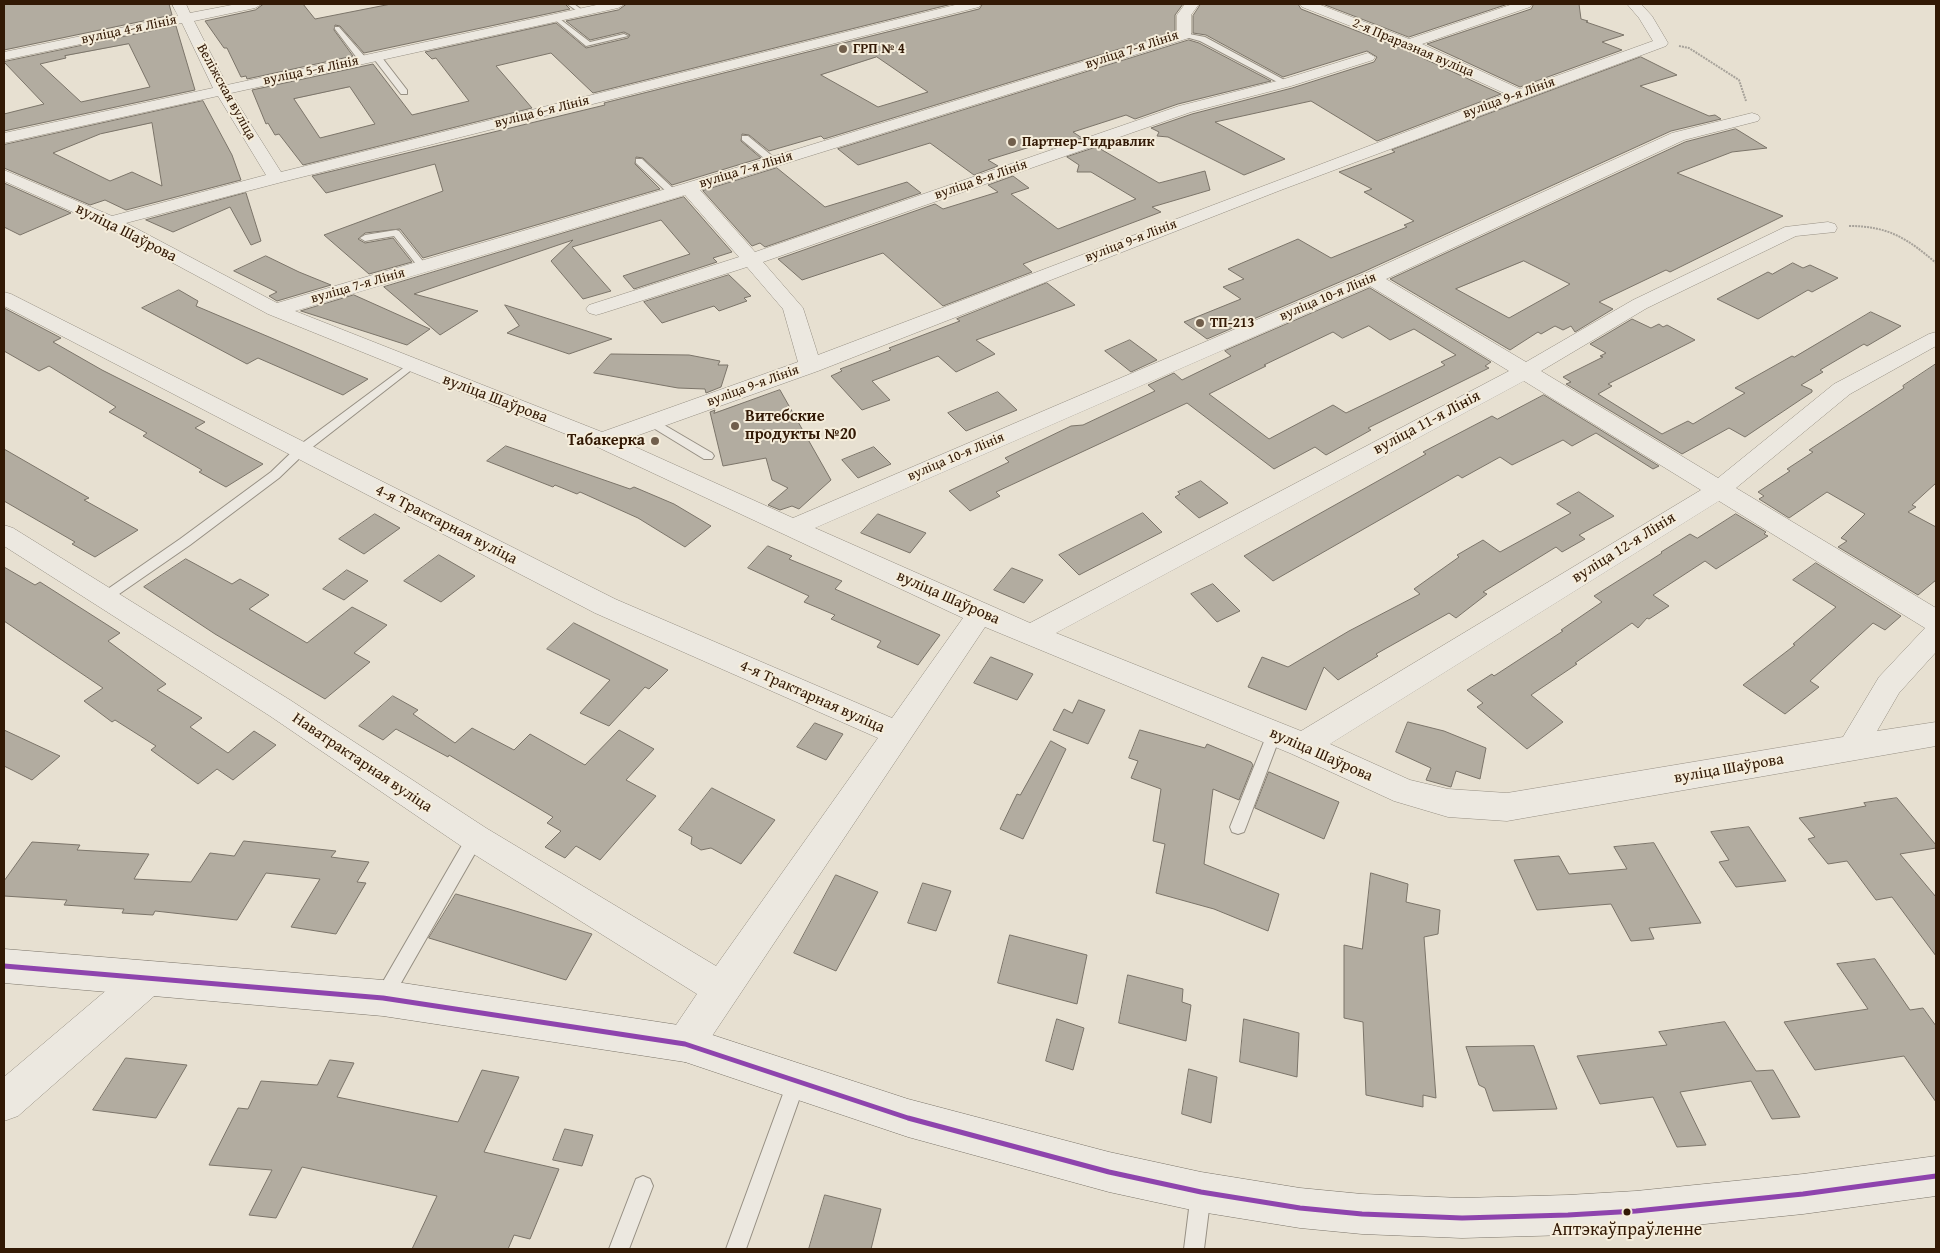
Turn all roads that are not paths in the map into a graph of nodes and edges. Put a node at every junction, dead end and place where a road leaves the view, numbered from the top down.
1 (178, 4) edge
2 (255, 4) edge
3 (618, 4) edge
4 (916, 4) edge
5 (974, 4) edge
6 (1192, 4) edge
7 (1307, 4) edge
8 (1525, 4) edge
9 (1634, 4) edge
10 (576, 8) edge
11 (934, 14) junction
12 (186, 18) junction
13 (556, 18) junction
14 (337, 28) dead end
15 (1184, 35) junction
16 (624, 36) dead end
17 (1409, 44) junction
18 (4, 56) edge
19 (1368, 57) dead end
20 (370, 58) junction
21 (1286, 83) junction
22 (221, 90) junction
23 (404, 92) dead end
24 (1518, 94) junction
25 (1752, 118) road end
26 (4, 138) edge
27 (745, 138) dead end
28 (639, 161) dead end
29 (774, 162) junction
30 (4, 175) edge
31 (276, 178) junction
32 (681, 190) junction
33 (110, 222) junction
34 (1828, 228) road end
35 (365, 238) dead end
36 (750, 260) junction
37 (422, 267) junction
38 (1371, 278) junction
39 (4, 298) edge
40 (596, 309) dead end
41 (275, 310) junction
42 (1936, 338) edge
43 (410, 366) junction
44 (810, 366) junction
45 (1526, 371) junction
46 (654, 423) junction
47 (600, 440) junction
48 (301, 450) junction
49 (708, 456) dead end
50 (1720, 489) junction
51 (794, 527) junction
52 (4, 534) edge
53 (104, 598) junction
54 (980, 614) junction
55 (1936, 621) edge
56 (1032, 634) junction
57 (1936, 634) edge
58 (897, 733) junction
59 (1274, 734) junction
60 (1936, 734) edge
61 (1303, 745) junction
62 (1853, 747) junction
63 (1238, 827) dead end
64 (475, 838) junction
65 (4, 966) edge
66 (148, 978) junction
67 (721, 989) junction
68 (383, 998) junction
69 (685, 1044) junction
70 (796, 1083) junction
71 (4, 1102) edge
72 (1936, 1176) edge
73 (644, 1186) dead end
74 (1201, 1192) junction
75 (619, 1249) edge
76 (736, 1249) edge
77 (1194, 1249) edge

1 - 12 street, Веліжская вуліца
2 - 12 street, вуліца 4-я Лінія
3 - 10 street, вуліца 5-я Лінія
4 - 11 street
5 - 11 street, вуліца 6-я Лінія
6 - 15 street, вуліца 7-я Лінія
7 - 17 street, 2-я Праразная вуліца
8 - 17 street
9 - 24 street, вуліца 9-я Лінія
10 - 13 street, вуліца 5-я Лінія
11 - 31 street, вуліца 6-я Лінія
12 - 18 street, вуліца 4-я Лінія
12 - 22 street, Веліжская вуліца
13 - 16 lane
13 - 20 street, вуліца 5-я Лінія
14 - 20 lane
15 - 21 lane
15 - 29 street, вуліца 7-я Лінія
17 - 24 street, 2-я Праразная вуліца
19 - 21 street, вуліца 8-я Лінія
20 - 22 street, вуліца 5-я Лінія
20 - 23 lane
21 - 36 street, вуліца 8-я Лінія
22 - 26 street, вуліца 5-я Лінія
22 - 31 street, Веліжская вуліца
24 - 44 street, вуліца 9-я Лінія
25 - 38 street, вуліца 10-я Лінія
27 - 29 lane
28 - 32 lane
29 - 32 street, вуліца 7-я Лінія
30 - 33 street, вуліца Шаўрова
31 - 33 street, вуліца 6-я Лінія
32 - 36 street
32 - 37 street, вуліца 7-я Лінія
33 - 41 street, вуліца Шаўрова
34 - 45 street, вуліца 11-я Лінія
35 - 37 lane
36 - 40 street, вуліца 8-я Лінія
36 - 44 street
37 - 41 street, вуліца 7-я Лінія
38 - 45 street
38 - 51 street, вуліца 10-я Лінія
39 - 48 street, 4-я Трактарная вуліца
41 - 43 street, вуліца Шаўрова
42 - 50 street, вуліца 12-я Лінія
43 - 47 street, вуліца Шаўрова
43 - 48 lane
44 - 46 street, вуліца 9-я Лінія
45 - 50 street
45 - 56 street, вуліца 11-я Лінія
46 - 47 street, вуліца 9-я Лінія
46 - 49 lane
47 - 51 street, вуліца Шаўрова
48 - 53 lane
48 - 58 street, 4-я Трактарная вуліца
50 - 55 street
50 - 61 street, вуліца 12-я Лінія
51 - 54 street, вуліца Шаўрова
52 - 53 street, Наватрактарная вуліца
53 - 64 street, Наватрактарная вуліца
54 - 56 street, вуліца Шаўрова
54 - 58 street
56 - 59 street, вуліца Шаўрова
57 - 62 street
58 - 67 street
59 - 61 street, вуліца Шаўрова
59 - 63 lane
60 - 62 street, вуліца Шаўрова
61 - 62 street, вуліца Шаўрова
64 - 67 street, Наватрактарная вуліца
64 - 68 lane
65 - 66 street
66 - 68 street
66 - 71 street
67 - 69 street
68 - 69 street
69 - 70 street
70 - 74 street
70 - 76 lane
72 - 74 street
73 - 75 lane
74 - 77 lane

